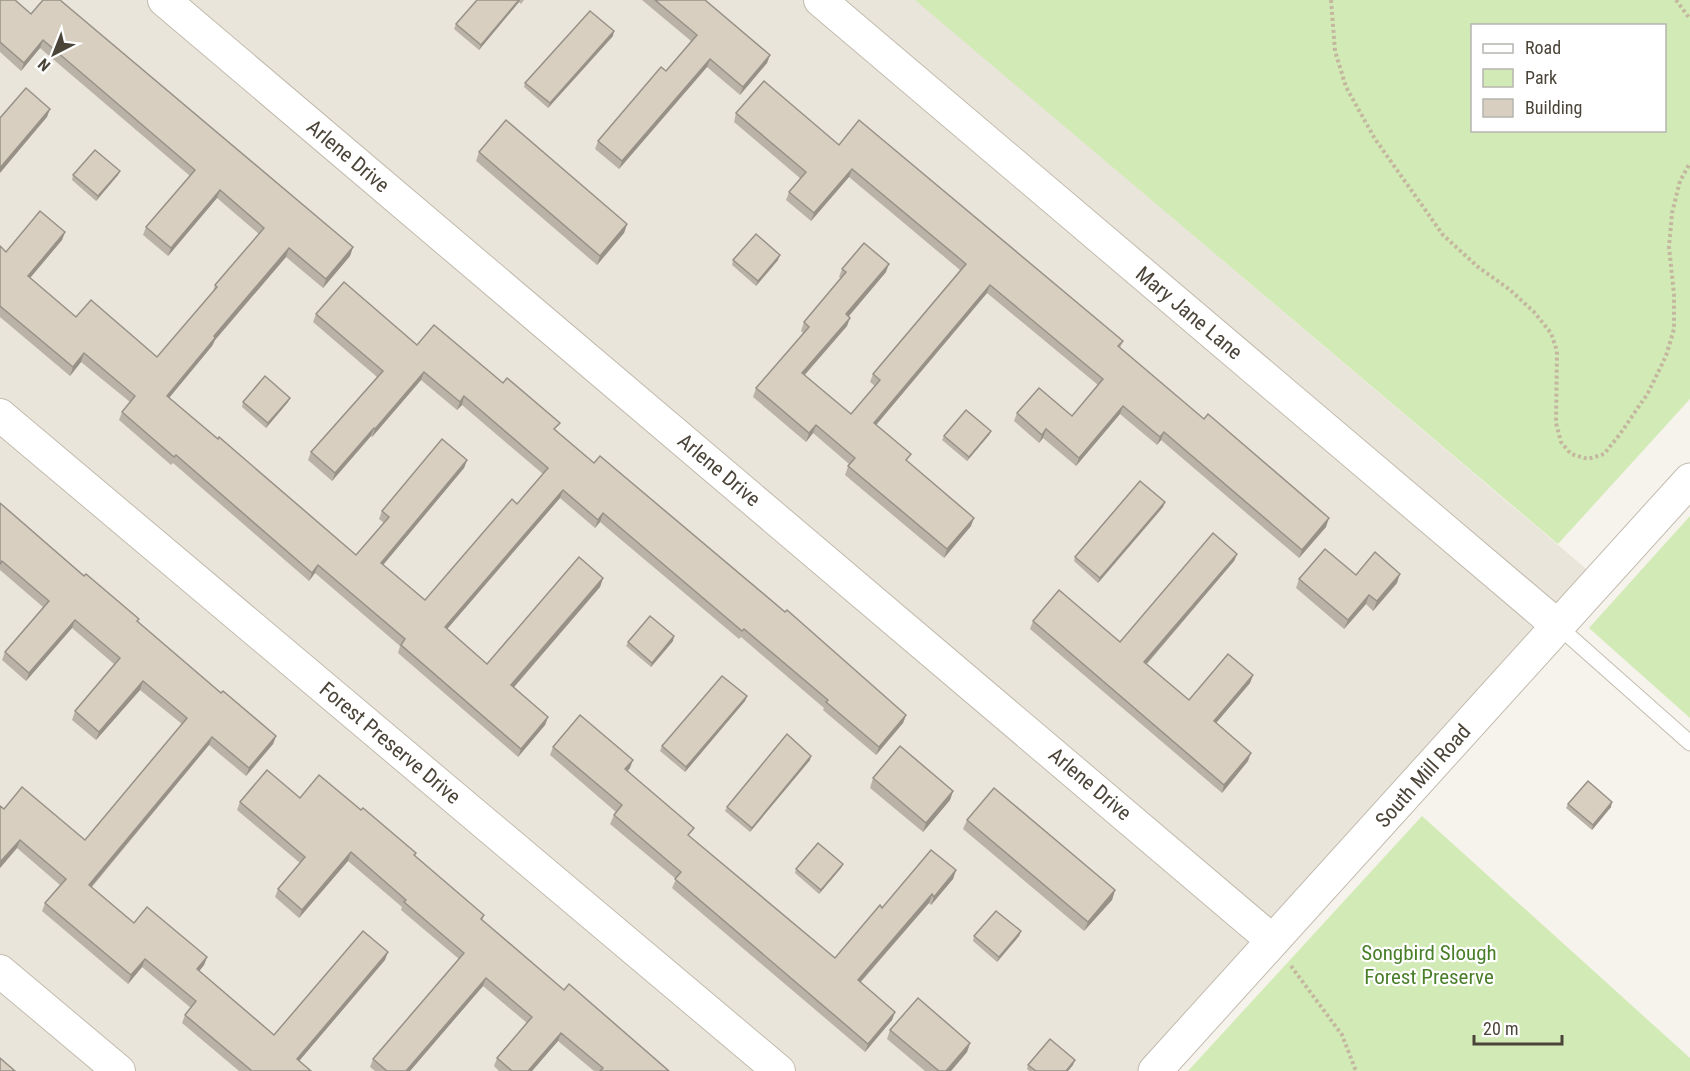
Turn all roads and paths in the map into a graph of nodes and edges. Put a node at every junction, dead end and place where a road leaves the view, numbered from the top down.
1 (164, 0) edge
2 (820, 0) edge
3 (1331, 0) edge
4 (1676, 0) edge
5 (1690, 19) edge
6 (1690, 163) edge
7 (0, 415) edge
8 (1690, 480) edge
9 (1558, 626) junction
10 (1690, 743) edge
11 (1273, 941) junction
12 (0, 971) edge
13 (119, 1071) edge
14 (779, 1071) edge
15 (1155, 1071) edge
16 (1356, 1071) edge

1 - 11 street, Arlene Drive
2 - 9 street, Mary Jane Lane
3 - 6 path
4 - 5 path
7 - 14 street, Forest Preserve Drive
8 - 9 street, South Mill Road
9 - 10 lane
9 - 11 street, South Mill Road
11 - 15 street, South Mill Road
11 - 16 path
12 - 13 street

